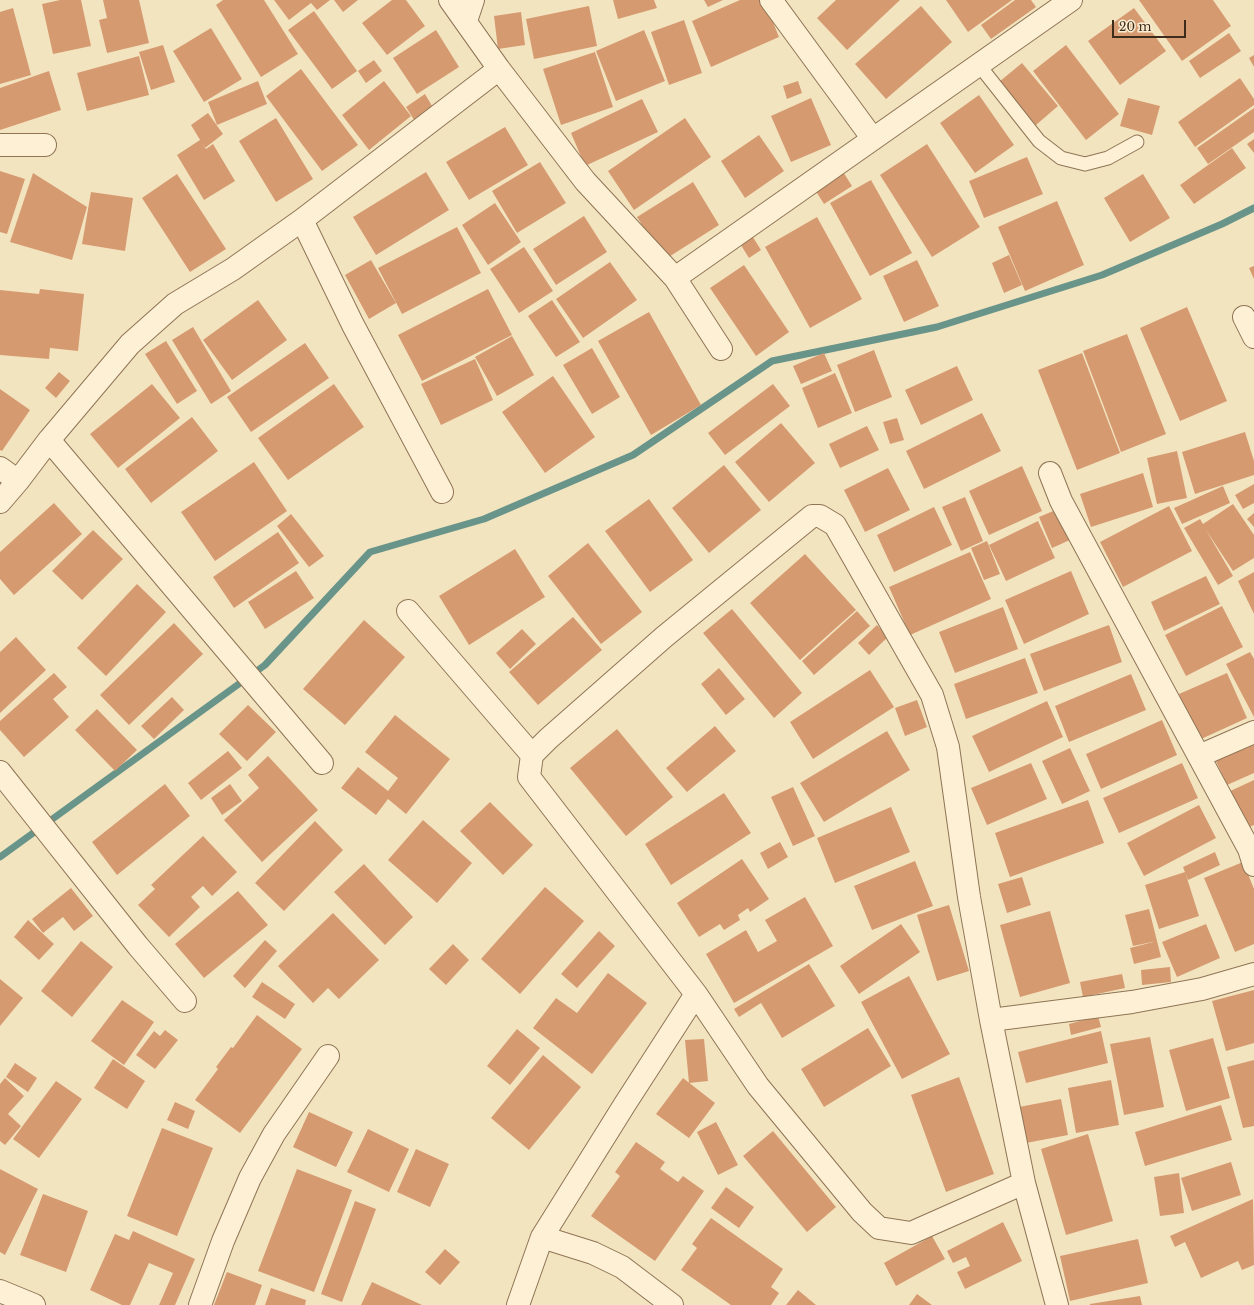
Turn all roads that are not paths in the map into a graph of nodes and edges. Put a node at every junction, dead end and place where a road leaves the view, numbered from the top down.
1 (450, 0) edge
2 (473, 0) edge
3 (771, 0) edge
4 (1071, 0) edge
5 (466, 21) junction
6 (979, 65) junction
7 (499, 69) junction
8 (873, 139) junction
9 (1137, 142) dead end
10 (0, 145) edge
11 (45, 145) dead end
12 (302, 220) junction
13 (675, 278) junction
14 (1244, 317) dead end
15 (1254, 337) edge
16 (721, 350) dead end
17 (49, 440) junction
18 (0, 468) edge
19 (1050, 473) dead end
20 (18, 481) junction
21 (442, 492) dead end
22 (0, 502) edge
23 (408, 611) dead end
24 (1254, 732) edge
25 (532, 756) junction
26 (1199, 756) junction
27 (322, 763) dead end
28 (0, 772) edge
29 (1254, 864) edge
30 (1254, 974) edge
31 (696, 994) junction
32 (185, 1001) dead end
33 (991, 1020) junction
34 (328, 1056) dead end
35 (1024, 1183) junction
36 (542, 1237) junction
37 (0, 1290) edge
38 (34, 1305) edge
39 (200, 1305) edge
40 (518, 1305) edge
41 (672, 1305) edge
42 (1058, 1305) edge

1 - 5 street
2 - 5 street
3 - 8 street
4 - 6 street
5 - 7 street
6 - 8 street
6 - 9 lane
7 - 12 street
7 - 13 street
8 - 13 street
10 - 11 street
12 - 17 street
12 - 21 street
13 - 16 street
14 - 15 street
17 - 20 street
17 - 27 street
18 - 20 street
19 - 26 street
20 - 22 street
23 - 25 street
24 - 26 street
25 - 31 street
25 - 33 street
26 - 29 street
28 - 32 street
30 - 33 street
31 - 35 street
31 - 36 street
33 - 35 street
34 - 39 street
35 - 42 street
36 - 40 street
36 - 41 street
37 - 38 street

